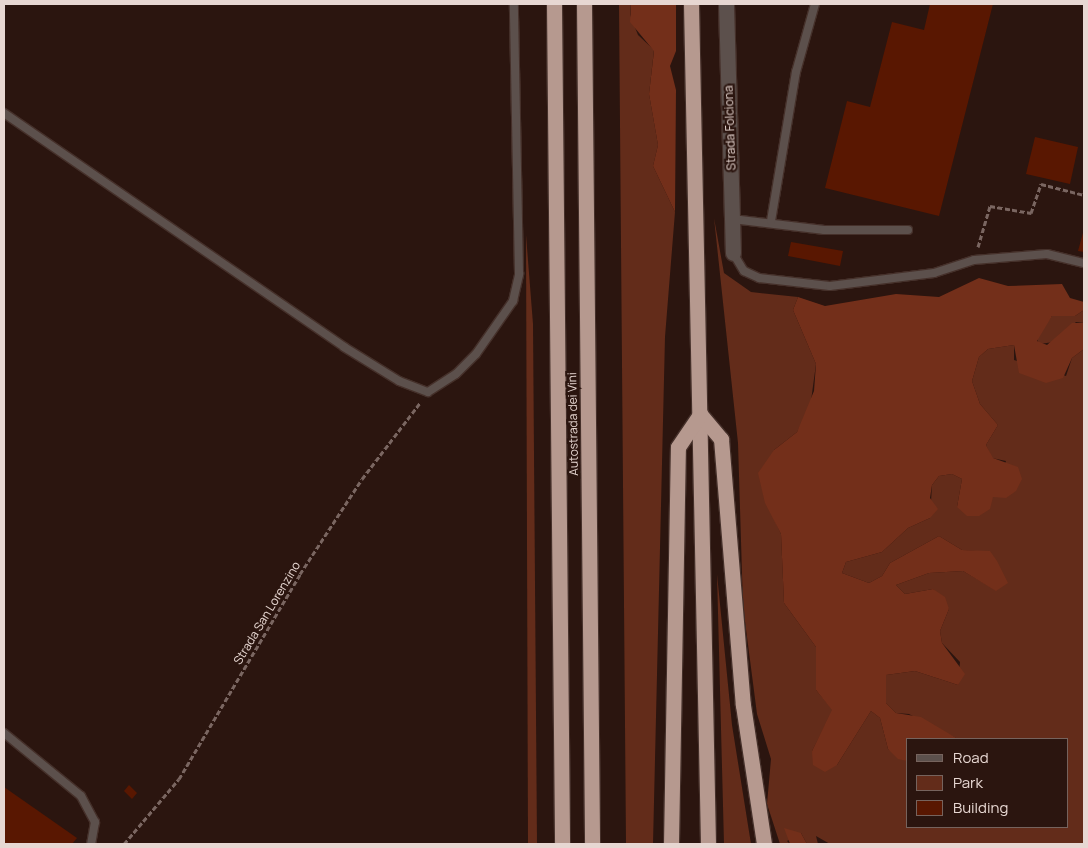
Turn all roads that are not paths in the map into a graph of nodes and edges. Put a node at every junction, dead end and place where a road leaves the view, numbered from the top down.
1 (514, 4) edge
2 (554, 4) edge
3 (584, 4) edge
4 (691, 4) edge
5 (726, 4) edge
6 (815, 4) edge
7 (4, 113) edge
8 (732, 219) junction
9 (771, 222) junction
10 (908, 230) dead end
11 (733, 253) joint
12 (1084, 263) edge
13 (700, 414) junction
14 (4, 733) edge
15 (91, 844) edge
16 (562, 844) edge
17 (592, 844) edge
18 (670, 844) edge
19 (708, 844) edge
20 (764, 844) edge

1 - 7 lane
2 - 16 highway, Autostrada dei Vini
3 - 17 highway, Autostrada dei Vini
4 - 13 highway
5 - 8 street, Strada Folciona
6 - 9 lane
8 - 9 lane
8 - 11 street, Strada Folciona
9 - 10 lane
11 - 12 lane
13 - 18 highway
13 - 19 highway
13 - 20 highway
14 - 15 lane

